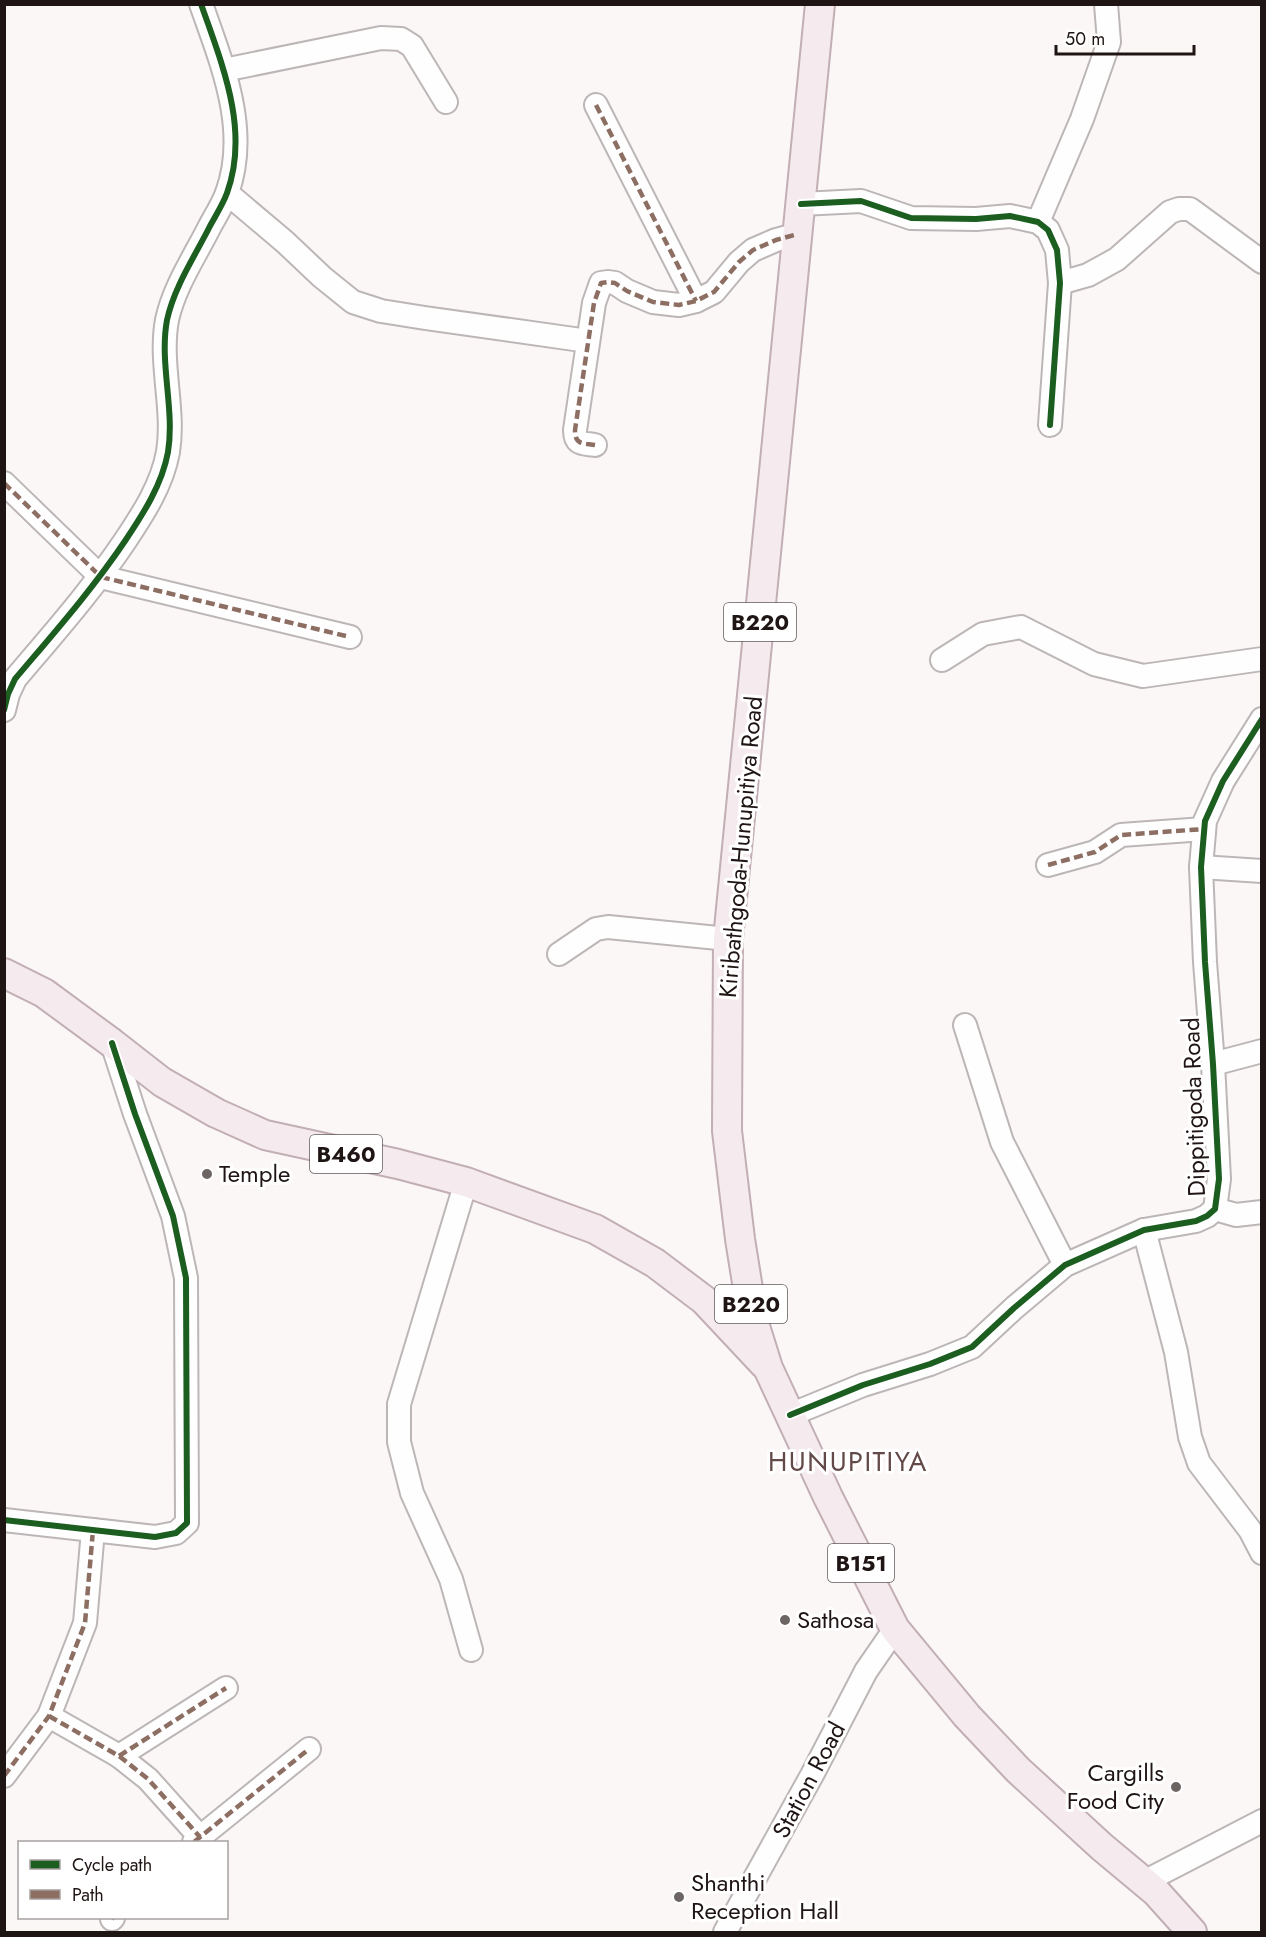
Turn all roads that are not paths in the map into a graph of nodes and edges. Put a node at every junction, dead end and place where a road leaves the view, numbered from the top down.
1 (201, 4) edge
2 (820, 4) edge
3 (1106, 4) edge
4 (224, 70) junction
5 (446, 102) dead end
6 (596, 105) dead end
7 (227, 193) junction
8 (801, 204) junction
9 (1038, 222) junction
10 (798, 234) junction
11 (1262, 262) edge
12 (1060, 283) junction
13 (696, 301) junction
14 (588, 341) junction
15 (1050, 425) dead end
16 (595, 445) dead end
17 (4, 483) edge
18 (101, 577) junction
19 (350, 637) dead end
20 (1262, 659) edge
21 (942, 660) dead end
22 (4, 710) edge
23 (1262, 719) edge
24 (1204, 829) junction
25 (1048, 865) dead end
26 (1201, 867) junction
27 (1262, 870) edge
28 (728, 939) junction
29 (559, 954) dead end
30 (4, 973) edge
31 (965, 1026) dead end
32 (112, 1042) junction
33 (1262, 1051) edge
34 (1213, 1064) junction
35 (466, 1182) junction
36 (1215, 1209) junction
37 (1262, 1212) edge
38 (1144, 1230) junction
39 (1065, 1265) junction
40 (768, 1368) junction
41 (790, 1415) junction
42 (4, 1520) edge
43 (93, 1530) junction
44 (1262, 1553) edge
45 (895, 1629) junction
46 (471, 1650) dead end
47 (226, 1688) dead end
48 (49, 1716) junction
49 (309, 1749) dead end
50 (119, 1756) junction
51 (4, 1776) edge
52 (1262, 1821) edge
53 (197, 1840) edge
54 (1144, 1882) junction
55 (725, 1932) edge
56 (1192, 1932) edge

1 - 4 street
2 - 8 main road, Kiribathgoda-Hunupitiya Road / B220
3 - 9 street
4 - 5 street
4 - 7 street
6 - 13 street
7 - 14 street
7 - 18 street
8 - 9 street
8 - 10 main road, Kiribathgoda-Hunupitiya Road / B220
9 - 12 street
10 - 13 street
10 - 28 main road, Kiribathgoda-Hunupitiya Road / B220
11 - 12 street
12 - 15 street
13 - 14 street
14 - 16 street
17 - 18 street
18 - 19 street
18 - 22 street
20 - 21 street
23 - 24 street, Dippitigoda Road
24 - 25 street
24 - 26 street, Dippitigoda Road
26 - 27 street
26 - 34 street, Dippitigoda Road
28 - 29 street
28 - 40 main road, Kiribathgoda-Hunupitiya Road / B220
30 - 32 main road, B460
31 - 39 street
32 - 35 main road, B460
32 - 43 street
33 - 34 street
34 - 36 street, Dippitigoda Road
35 - 40 main road, B460
35 - 46 street
36 - 37 street
36 - 38 street, Dippitigoda Road
38 - 39 street, Dippitigoda Road
38 - 44 street
39 - 41 street, Dippitigoda Road
40 - 41 main road, Kiribathgoda-Hunupitiya Road / B151
41 - 45 main road, Kiribathgoda-Hunupitiya Road / B151
42 - 43 street
43 - 48 street
45 - 54 main road, Kiribathgoda-Hunupitiya Road / B151
45 - 55 street, Station Road
47 - 50 street
48 - 50 street
48 - 51 street
49 - 53 street
50 - 53 street
52 - 54 street
54 - 56 main road, Kiribathgoda-Hunupitiya Road / B151

